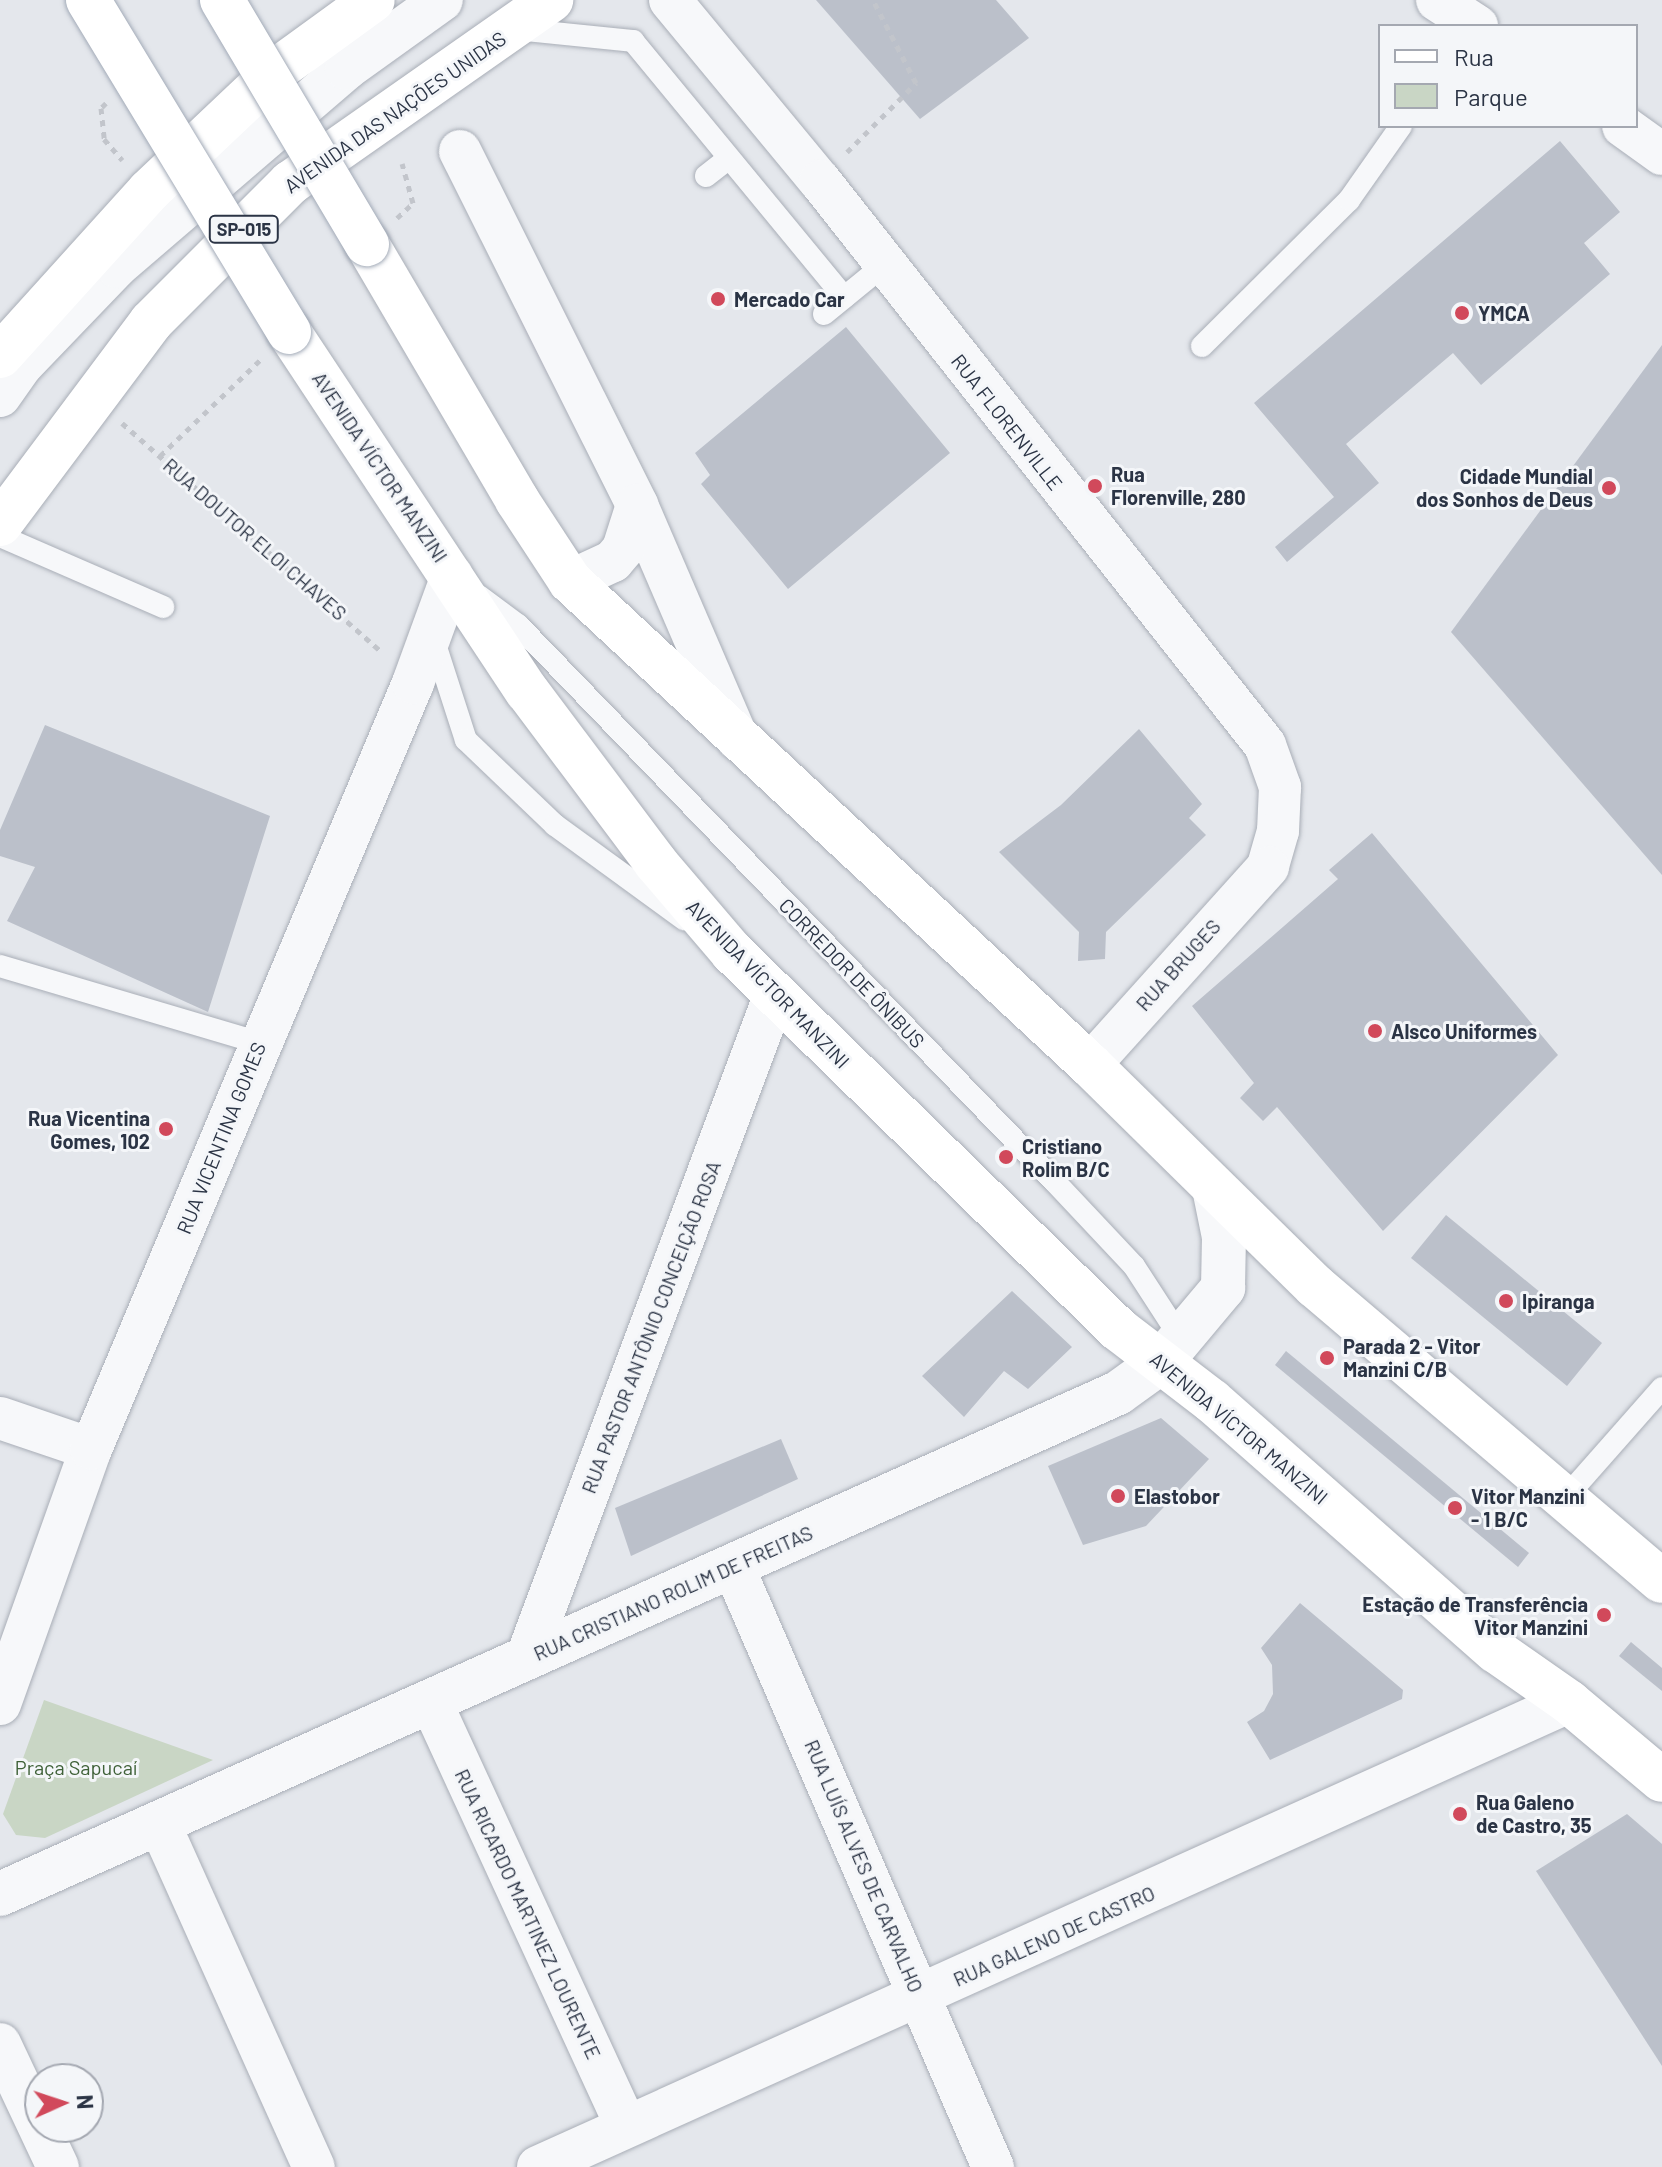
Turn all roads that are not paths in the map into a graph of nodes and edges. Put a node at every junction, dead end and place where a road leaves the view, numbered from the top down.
1 (88, 0) edge
2 (222, 0) edge
3 (373, 0) edge
4 (442, 0) edge
5 (551, 0) edge
6 (670, 0) edge
7 (514, 29) junction
8 (1400, 128) edge
9 (1626, 128) edge
10 (460, 151) dead end
11 (1662, 154) edge
12 (728, 159) junction
13 (706, 176) dead end
14 (885, 264) junction
15 (844, 297) junction
16 (824, 314) dead end
17 (1202, 346) dead end
18 (0, 356) edge
19 (0, 396) edge
20 (637, 505) junction
21 (0, 524) edge
22 (0, 536) edge
23 (452, 576) junction
24 (570, 581) junction
25 (163, 607) dead end
26 (432, 633) junction
27 (739, 742) junction
28 (1268, 867) joint
29 (732, 952) junction
30 (0, 966) edge
31 (775, 994) junction
32 (260, 1043) junction
33 (1090, 1065) junction
34 (1214, 1188) junction
35 (1171, 1350) junction
36 (1662, 1388) edge
37 (0, 1418) edge
38 (91, 1449) junction
39 (1566, 1497) junction
40 (733, 1566) junction
41 (1662, 1581) edge
42 (526, 1659) junction
43 (431, 1702) junction
44 (1569, 1702) junction
45 (0, 1704) edge
46 (1662, 1780) edge
47 (160, 1825) junction
48 (0, 1894) edge
49 (920, 1996) junction
50 (0, 2044) edge
51 (626, 2126) junction
52 (58, 2167) edge
53 (314, 2167) edge
54 (538, 2167) edge
55 (993, 2167) edge

1 - 23 main road, AVENIDA VÍCTOR MANZINI, bridge
2 - 24 main road, bridge
3 - 18 main road
4 - 19 street
5 - 7 main road, AVENIDA DAS NAÇÕES UNIDAS / SP-015
6 - 14 street, RUA FLORENVILLE
7 - 12 lane
7 - 21 main road, AVENIDA DAS NAÇÕES UNIDAS / SP-015
8 - 17 lane
9 - 11 street
10 - 20 street
12 - 13 lane
12 - 15 lane
14 - 15 lane
14 - 28 street, RUA FLORENVILLE
15 - 16 lane
20 - 24 street
20 - 27 street
22 - 25 lane
23 - 26 street, RUA VICENTINA GOMES
23 - 29 main road, AVENIDA VÍCTOR MANZINI
23 - 35 lane, CORREDOR DE ÔNIBUS
24 - 27 main road
26 - 29 lane
26 - 32 street, RUA VICENTINA GOMES
27 - 33 main road
28 - 33 street, RUA BRUGES
29 - 31 main road, AVENIDA VÍCTOR MANZINI
30 - 32 lane
31 - 35 main road, AVENIDA VÍCTOR MANZINI
31 - 42 street, RUA PASTOR ANTÔNIO CONCEIÇÃO ROSA
32 - 38 street, RUA VICENTINA GOMES
33 - 34 main road
34 - 35 street, RUA CRISTIANO ROLIM DE FREITAS
34 - 39 main road
35 - 40 street, RUA CRISTIANO ROLIM DE FREITAS
35 - 44 main road, AVENIDA VÍCTOR MANZINI
36 - 39 lane
37 - 38 street
38 - 45 street, RUA VICENTINA GOMES
39 - 41 main road
40 - 42 street, RUA CRISTIANO ROLIM DE FREITAS
40 - 49 street, RUA LUÍS ALVES DE CARVALHO
42 - 43 street, RUA CRISTIANO ROLIM DE FREITAS
43 - 47 street, RUA CRISTIANO ROLIM DE FREITAS
43 - 51 street, RUA RICARDO MARTINEZ LOURENTE
44 - 46 main road, AVENIDA VÍCTOR MANZINI
44 - 49 street, RUA GALENO DE CASTRO
47 - 48 street, RUA CRISTIANO ROLIM DE FREITAS
47 - 53 street
49 - 51 street, RUA GALENO DE CASTRO
49 - 55 street, RUA LUÍS ALVES DE CARVALHO
50 - 52 street
51 - 54 street, RUA GALENO DE CASTRO

